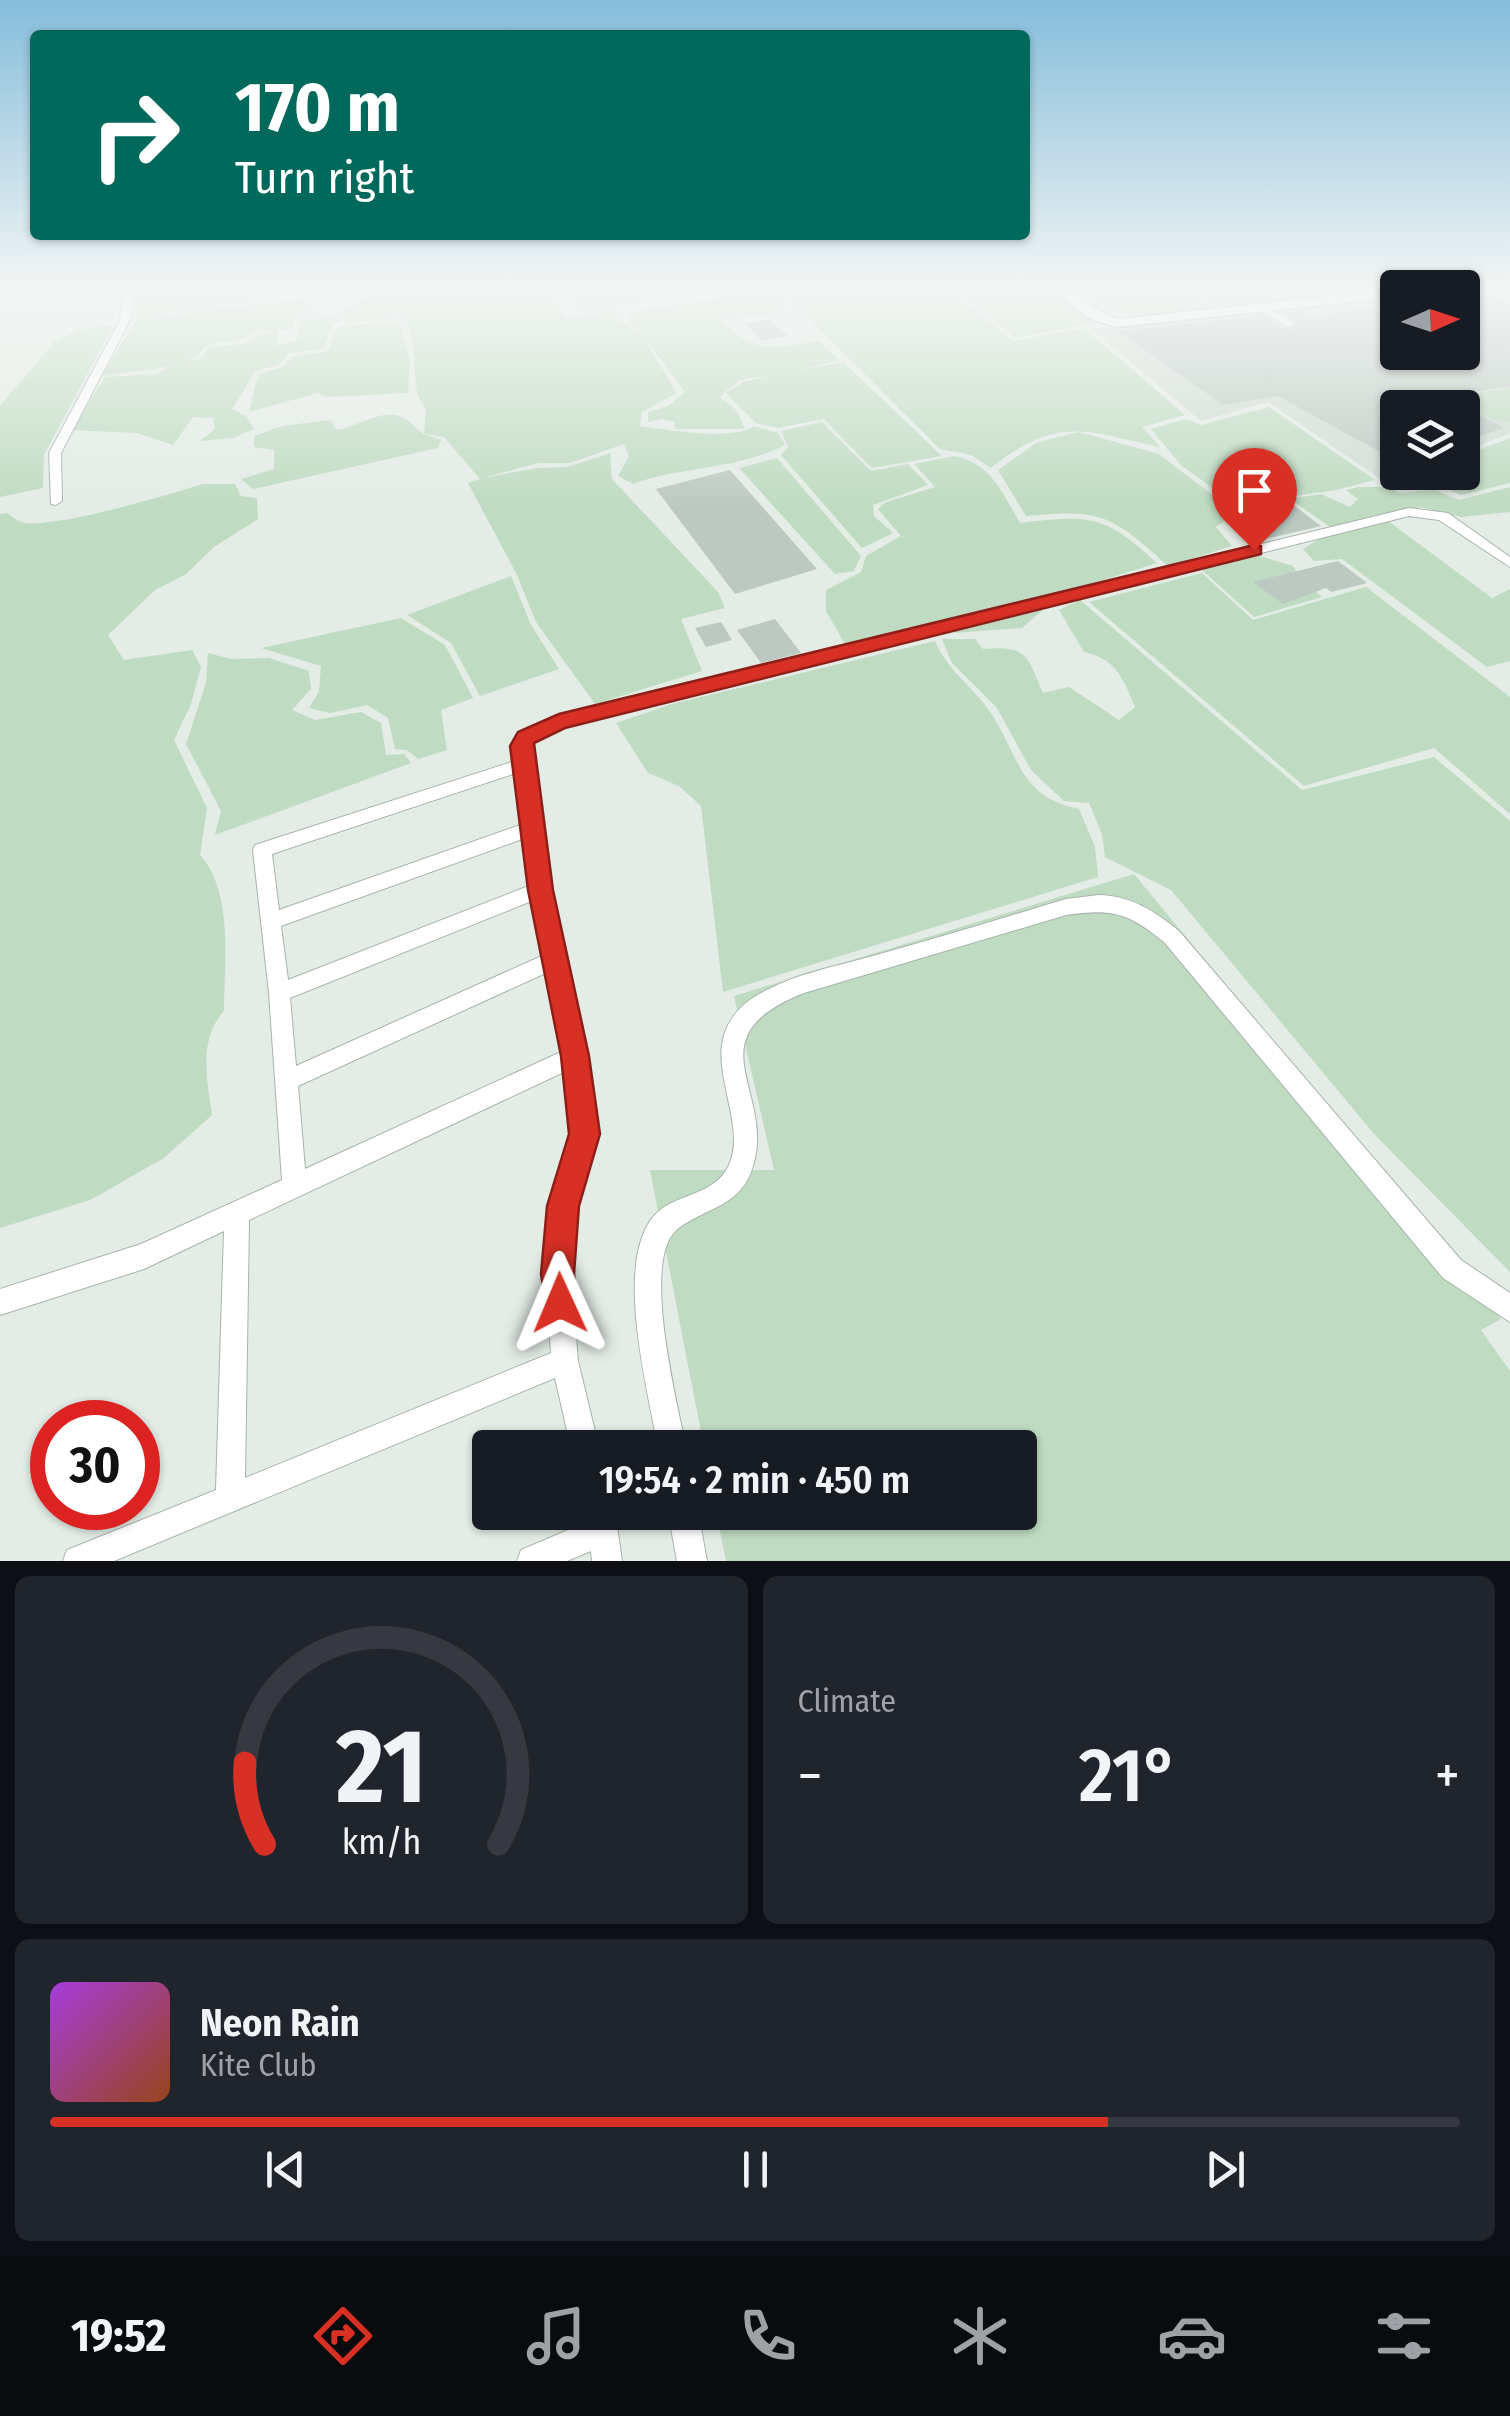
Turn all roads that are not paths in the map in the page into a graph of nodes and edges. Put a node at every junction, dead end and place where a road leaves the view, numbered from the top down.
1 (103, 363) edge
2 (56, 501) dead end
3 (1510, 563) edge
4 (525, 764) junction
5 (533, 828) junction
6 (541, 890) junction
7 (272, 922) junction
8 (556, 959) junction
9 (280, 993) junction
10 (575, 1056) junction
11 (288, 1080) junction
12 (295, 1188) junction
13 (238, 1214) junction
14 (0, 1302) edge
15 (1510, 1309) edge
16 (565, 1361) junction
17 (580, 1430) edge
18 (669, 1430) edge
19 (230, 1500) junction
20 (586, 1530) edge
21 (603, 1530) edge
22 (686, 1530) edge
23 (78, 1561) edge
24 (532, 1561) edge
25 (607, 1561) edge
26 (692, 1561) edge

1 - 2 street
3 - 4 street
4 - 5 street
4 - 7 street
5 - 6 street
5 - 7 street
6 - 8 street
6 - 9 street
7 - 9 street
8 - 10 street
8 - 11 street
9 - 11 street
10 - 12 street
10 - 16 street
11 - 12 street
12 - 13 street
13 - 14 street
13 - 19 street
15 - 18 street
16 - 17 street
16 - 19 street
19 - 23 street
20 - 24 street
21 - 25 street
22 - 26 street

